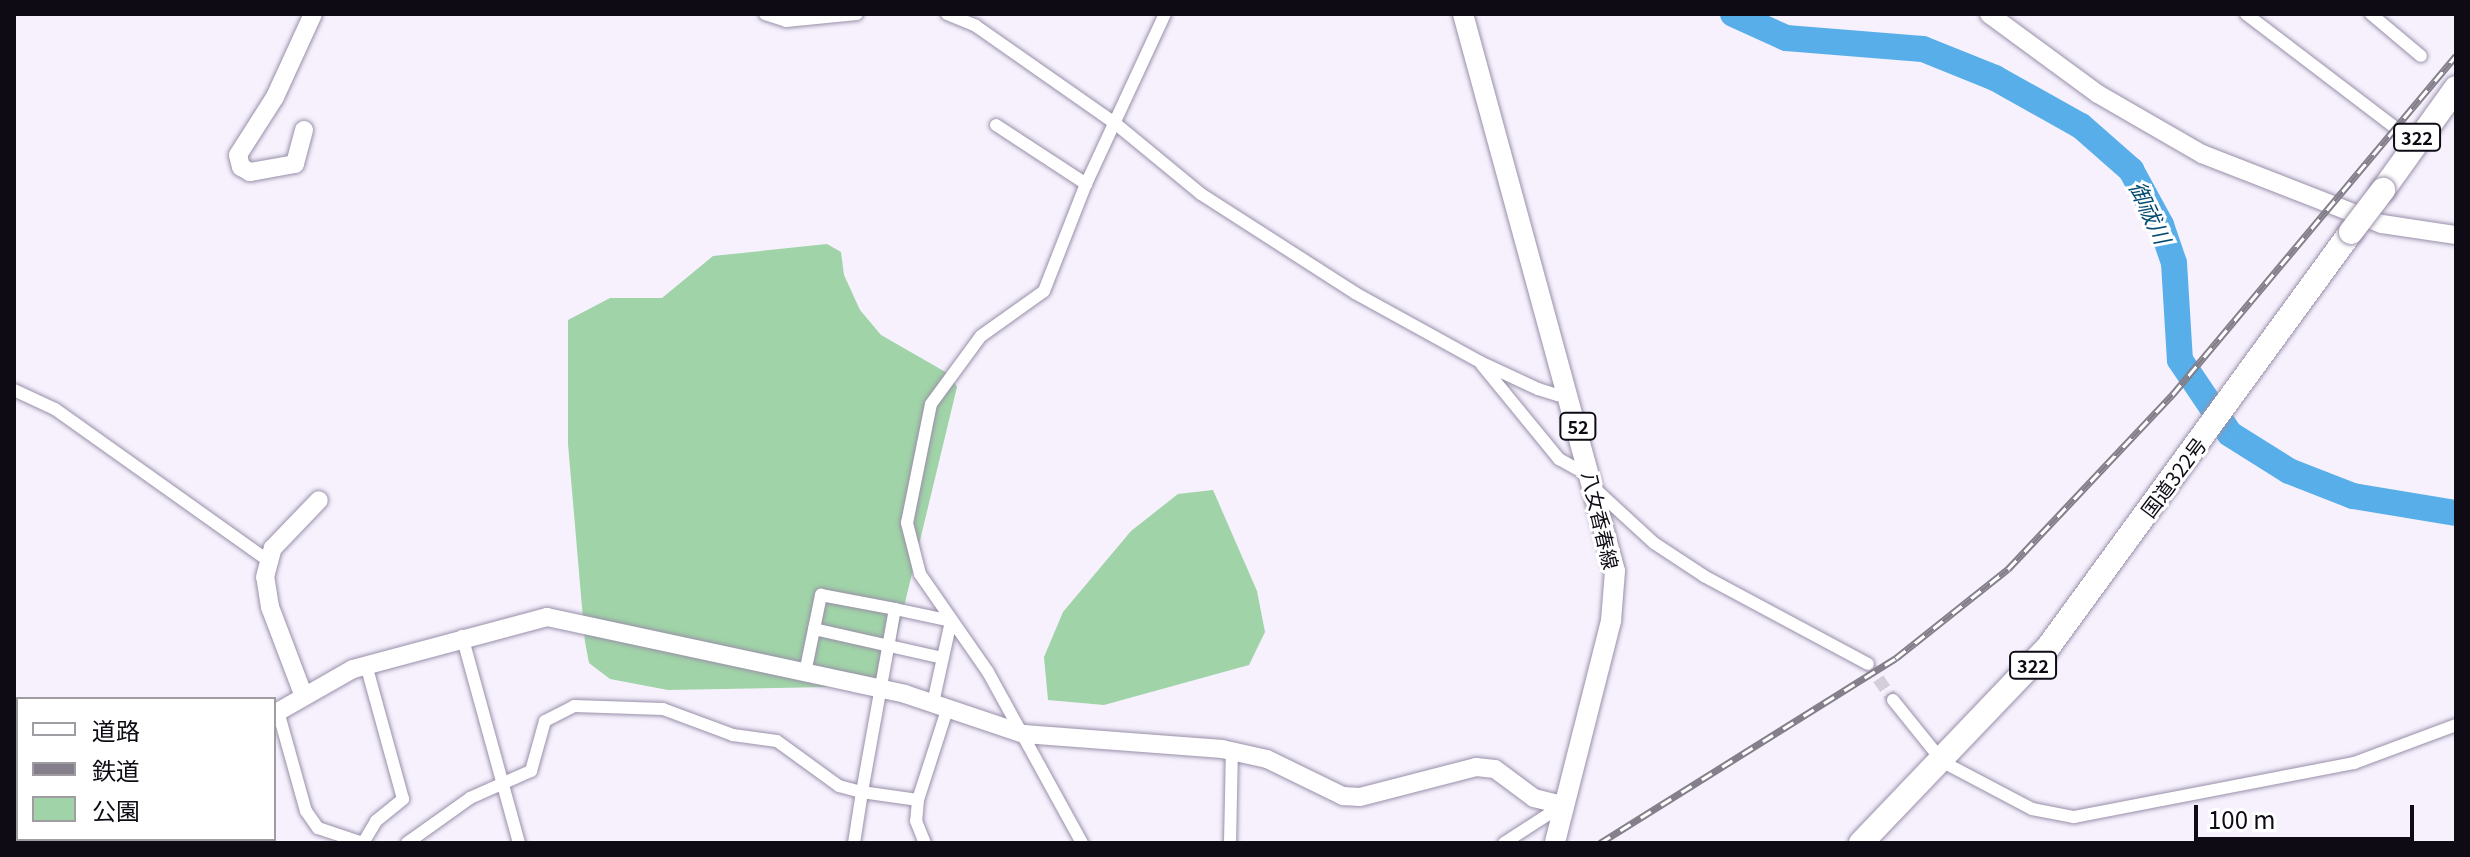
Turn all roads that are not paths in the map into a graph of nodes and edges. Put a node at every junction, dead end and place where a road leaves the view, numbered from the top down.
1 (313, 14) edge
2 (765, 14) edge
3 (857, 14) edge
4 (947, 14) edge
5 (1165, 14) edge
6 (1463, 14) edge
7 (1989, 14) edge
8 (2246, 14) edge
9 (2371, 14) edge
10 (2421, 56) dead end
11 (2454, 94) edge
12 (1116, 124) junction
13 (996, 125) dead end
14 (304, 130) dead end
15 (2414, 142) junction
16 (1086, 184) junction
17 (2456, 235) edge
18 (1480, 362) junction
19 (14, 390) edge
20 (1568, 390) junction
21 (1592, 482) junction
22 (319, 500) dead end
23 (269, 561) junction
24 (895, 609) junction
25 (951, 621) junction
26 (814, 629) junction
27 (462, 636) junction
28 (889, 645) junction
29 (943, 658) junction
30 (1868, 664) tunnel mouth
31 (366, 665) junction
32 (805, 673) junction
33 (880, 689) junction
34 (303, 694) junction
35 (1893, 700) tunnel mouth
36 (940, 706) junction
37 (276, 712) edge
38 (2456, 725) edge
39 (1024, 734) junction
40 (1232, 751) junction
41 (1943, 762) junction
42 (506, 786) junction
43 (862, 792) junction
44 (918, 800) junction
45 (1563, 805) junction
46 (363, 843) edge
47 (407, 843) edge
48 (519, 843) edge
49 (854, 843) edge
50 (925, 843) edge
51 (1082, 843) edge
52 (1230, 843) edge
53 (1504, 843) edge
54 (1555, 843) edge
55 (1861, 843) edge

1 - 14 street
2 - 3 street
4 - 12 street
5 - 12 street
6 - 20 main road, 八女香春線 / 52
7 - 17 street
8 - 15 street
9 - 10 street
11 - 15 highway, 国道322号 / 322
12 - 16 street
12 - 18 street
13 - 16 street
15 - 41 highway, 国道322号 / 322, bridge
16 - 25 street
18 - 20 street
18 - 21 street
19 - 23 street
20 - 21 main road, 八女香春線 / 52
21 - 30 street
21 - 45 main road, 八女香春線 / 52
22 - 23 street
23 - 34 street
24 - 25 street
24 - 26 street
24 - 28 street
25 - 29 street
25 - 39 street
26 - 28 street
26 - 32 street
27 - 31 street
27 - 32 street
27 - 42 street
28 - 29 street
28 - 33 street
29 - 36 street
31 - 34 street
31 - 46 street
32 - 33 street
33 - 36 street
33 - 43 street
34 - 37 street
35 - 41 street
36 - 39 street
36 - 44 street
37 - 46 street
38 - 41 street
39 - 40 street
39 - 51 street
40 - 45 street
40 - 52 street
41 - 55 highway, 国道322号 / 322
42 - 43 street
42 - 47 street
42 - 48 street
43 - 44 street
43 - 49 street
44 - 50 street
45 - 53 street
45 - 54 main road, 八女香春線 / 52

